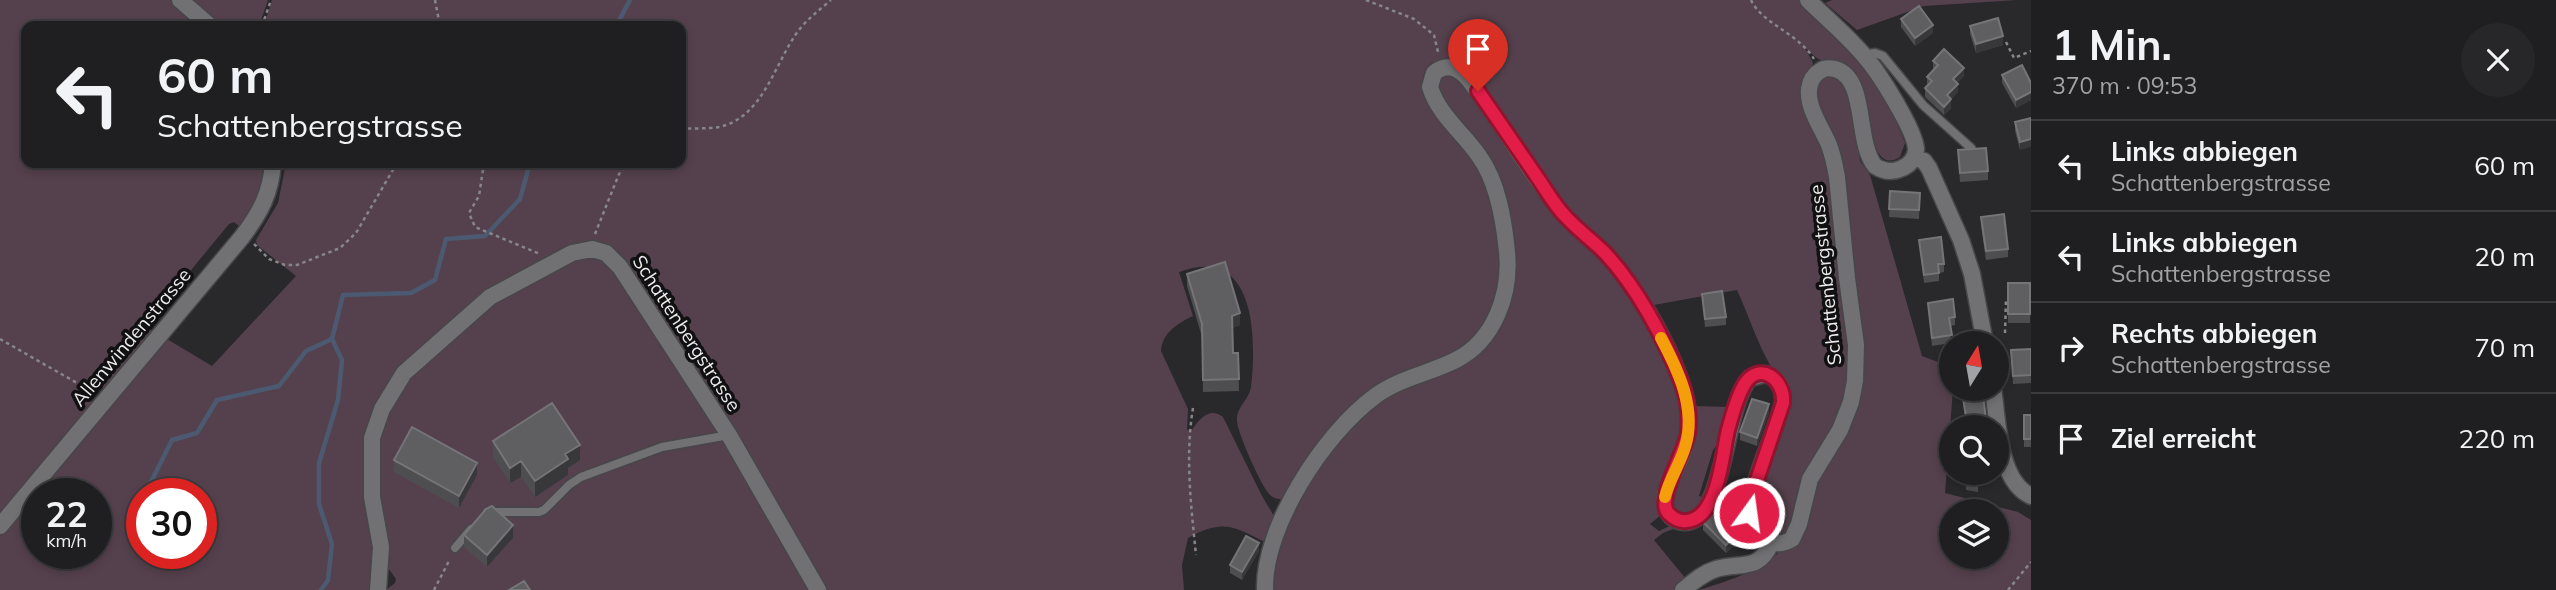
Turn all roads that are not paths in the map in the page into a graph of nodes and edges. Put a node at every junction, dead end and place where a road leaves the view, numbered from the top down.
1 (180, 0) edge
2 (1808, 0) edge
3 (205, 21) edge
4 (1864, 55) junction
5 (1971, 148) edge
6 (1914, 157) junction
7 (272, 168) edge
8 (1983, 331) edge
9 (1995, 401) edge
10 (729, 435) junction
11 (2031, 496) edge
12 (0, 526) edge
13 (1771, 543) junction
14 (455, 548) road end
15 (378, 590) edge
16 (818, 590) edge
17 (1265, 590) edge
18 (1683, 590) edge

1 - 3 street
2 - 4 street
4 - 5 lane
4 - 6 street
6 - 8 street
6 - 13 street, Schattenbergstrasse
7 - 12 street, Allenwindenstrasse
9 - 11 street
10 - 14 lane
10 - 15 street, Schattenbergstrasse
10 - 16 street, Schattenbergstrasse
13 - 17 street
13 - 18 street

